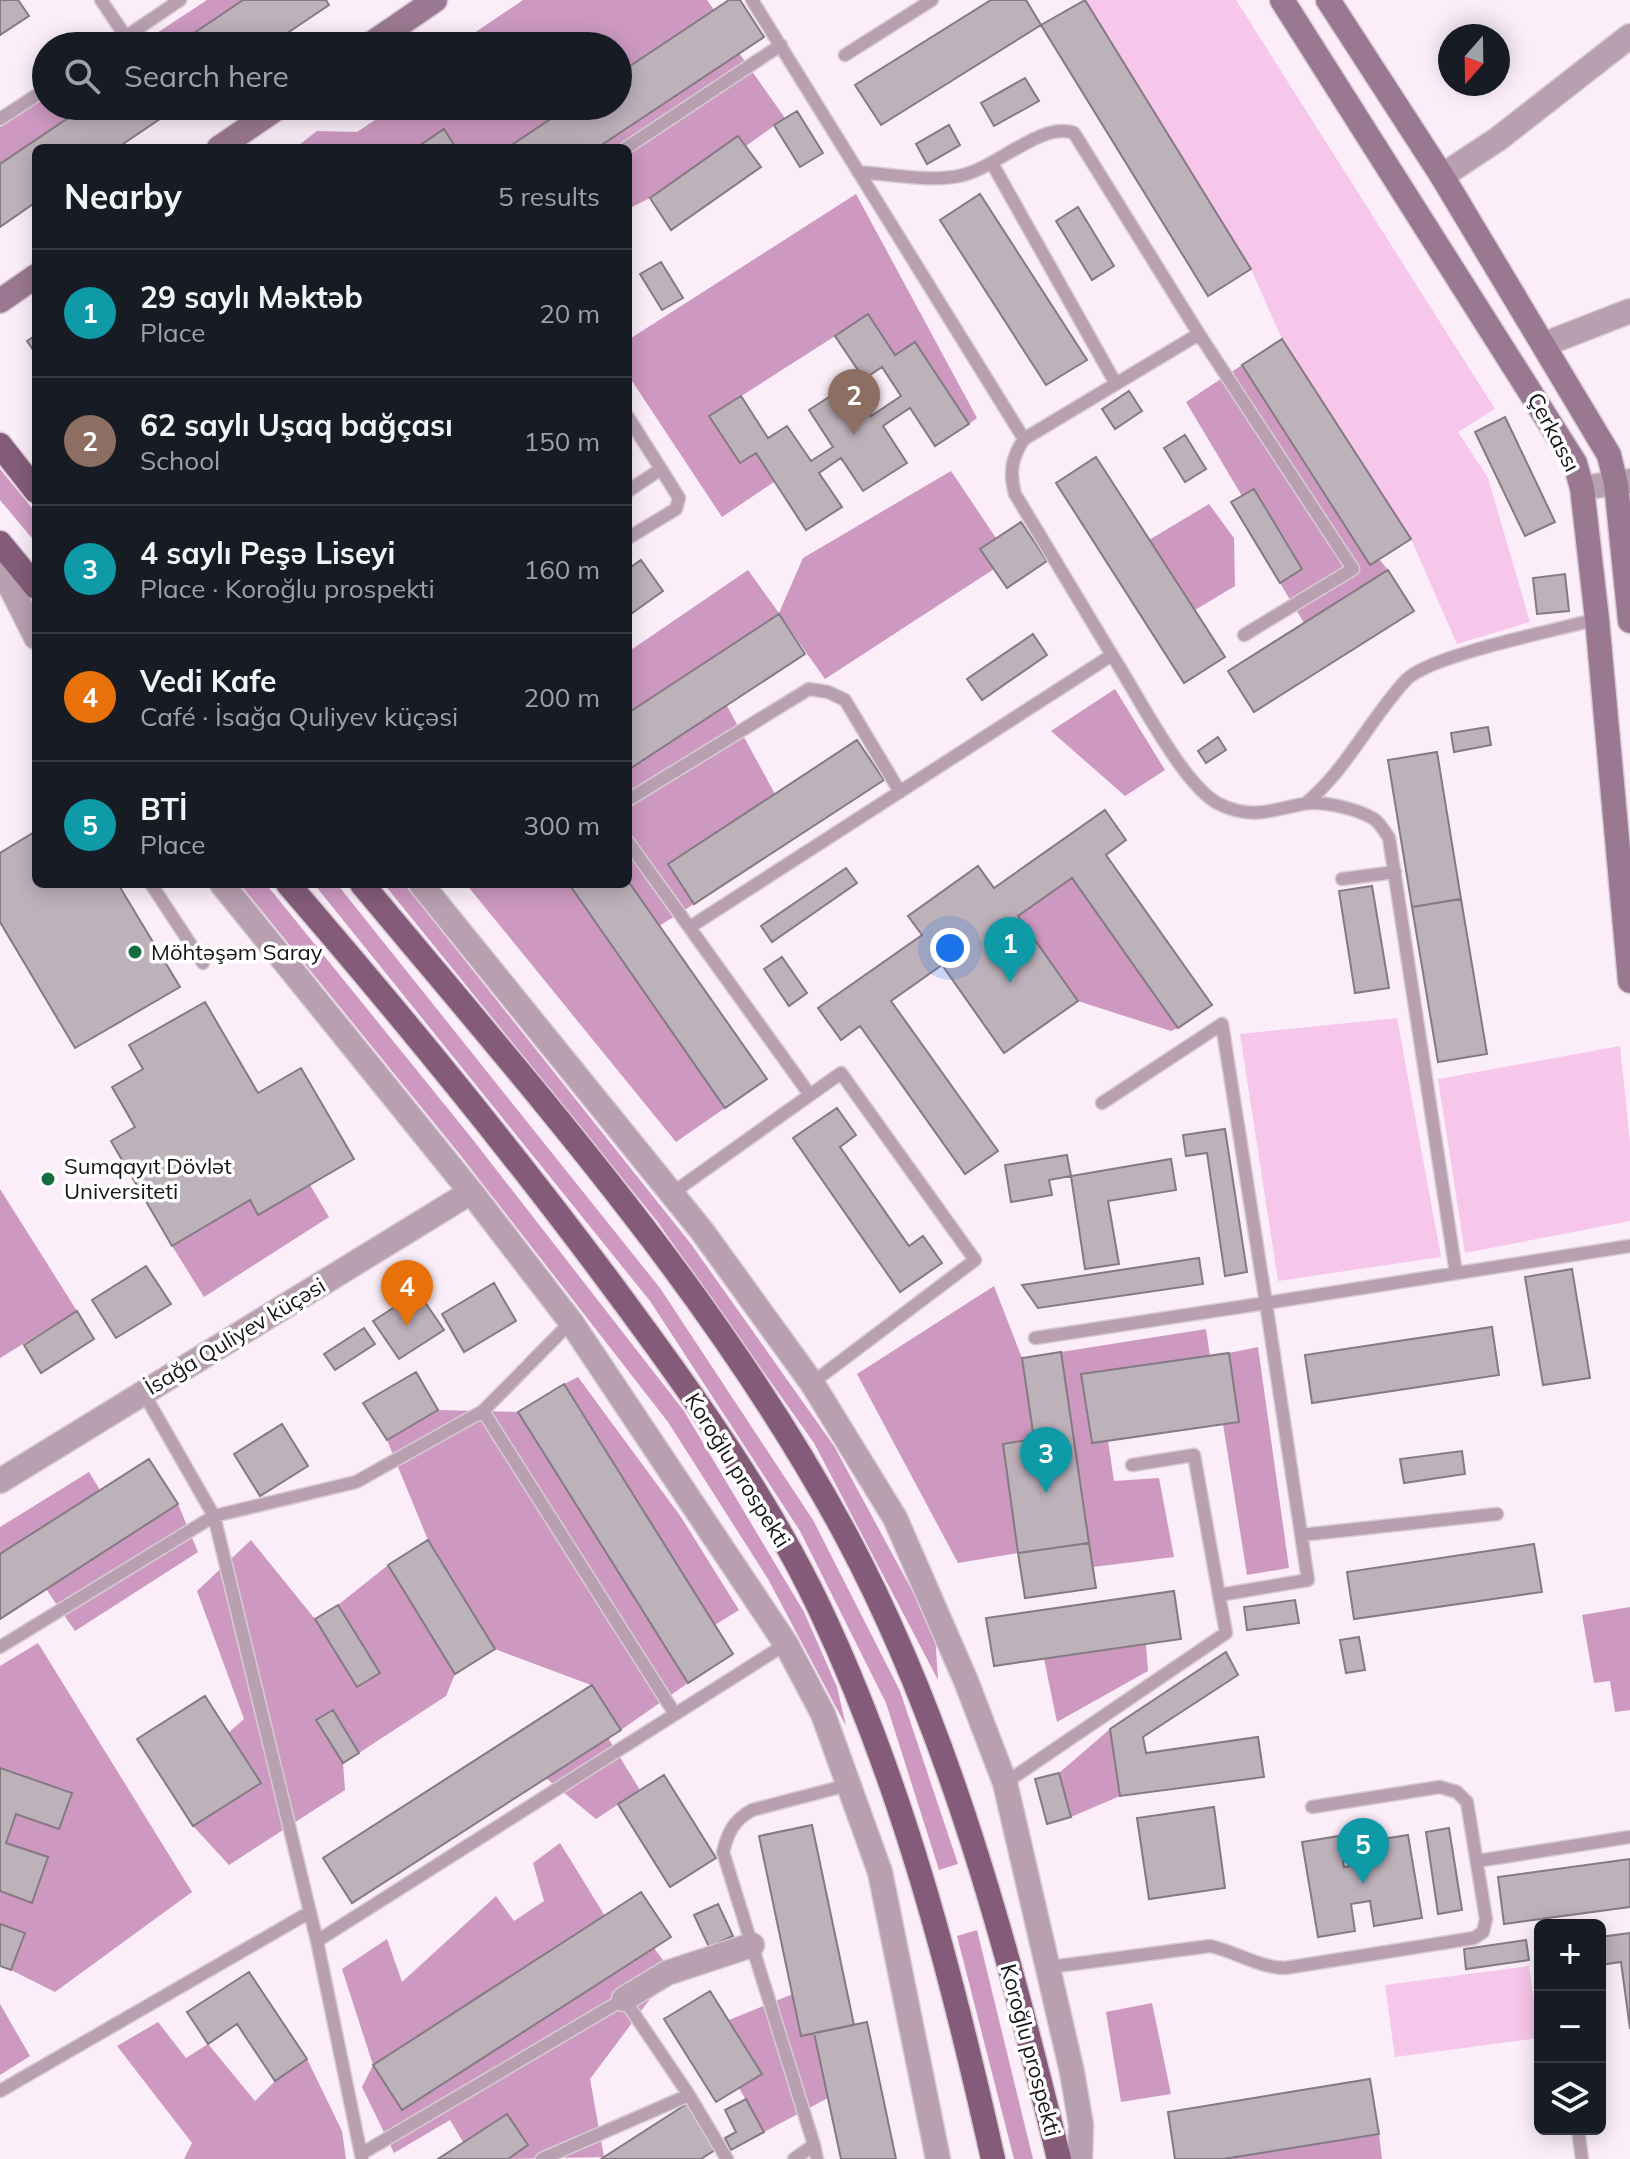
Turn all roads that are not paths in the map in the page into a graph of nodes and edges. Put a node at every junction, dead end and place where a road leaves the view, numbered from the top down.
1 (101, 0) edge
2 (180, 0) edge
3 (435, 0) edge
4 (752, 0) edge
5 (932, 0) edge
6 (1282, 0) edge
7 (1328, 0) edge
8 (123, 32) edge
9 (133, 32) edge
10 (388, 32) edge
11 (1630, 36) edge
12 (781, 45) junction
13 (845, 55) dead end
14 (32, 98) edge
15 (0, 119) edge
16 (260, 120) edge
17 (225, 144) edge
18 (632, 144) edge
19 (993, 165) junction
20 (858, 172) junction
21 (1442, 176) junction
22 (32, 279) edge
23 (0, 301) edge
24 (1630, 311) edge
25 (1199, 334) junction
26 (1545, 344) junction
27 (1116, 384) junction
28 (632, 423) edge
29 (1024, 439) junction
30 (0, 445) edge
31 (661, 469) junction
32 (1623, 482) edge
33 (32, 485) edge
34 (632, 488) edge
35 (1582, 488) junction
36 (632, 536) edge
37 (0, 543) edge
38 (0, 566) edge
39 (32, 582) edge
40 (1597, 619) junction
41 (1630, 621) edge
42 (32, 629) edge
43 (1244, 635) dead end
44 (1112, 655) junction
45 (900, 792) junction
46 (632, 798) edge
47 (1306, 803) junction
48 (632, 847) edge
49 (1395, 872) junction
50 (1342, 879) dead end
51 (154, 888) edge
52 (225, 888) edge
53 (291, 888) edge
54 (365, 888) edge
55 (424, 888) edge
56 (690, 927) junction
57 (203, 963) dead end
58 (1630, 981) edge
59 (810, 1095) junction
60 (1102, 1103) dead end
61 (471, 1192) junction
62 (671, 1194) junction
63 (1630, 1246) edge
64 (1456, 1273) junction
65 (1266, 1303) junction
66 (571, 1322) junction
67 (1035, 1338) dead end
68 (812, 1383) junction
69 (143, 1392) junction
70 (483, 1411) junction
71 (1132, 1465) dead end
72 (0, 1481) edge
73 (1497, 1514) dead end
74 (214, 1516) junction
75 (1301, 1535) junction
76 (1219, 1595) junction
77 (786, 1644) junction
78 (0, 1647) edge
79 (675, 1714) junction
80 (1005, 1783) junction
81 (848, 1785) junction
82 (1312, 1807) dead end
83 (1630, 1837) edge
84 (1477, 1861) junction
85 (310, 1912) junction
86 (317, 1941) junction
87 (752, 1945) junction
88 (1050, 1967) junction
89 (624, 1999) junction
90 (0, 2091) edge
91 (689, 2095) junction
92 (1579, 2135) edge
93 (814, 2145) junction
94 (362, 2157) edge
95 (542, 2159) edge
96 (727, 2159) edge
97 (794, 2159) edge
98 (817, 2159) edge
99 (938, 2159) edge
100 (993, 2159) edge
101 (1059, 2159) edge
102 (1080, 2159) edge
103 (1582, 2159) edge

1 - 8 lane
2 - 9 lane
3 - 10 street
4 - 12 lane
5 - 13 lane
6 - 35 street, Çerkassı
7 - 21 street, Çerkassı
11 - 21 street
12 - 18 lane
12 - 20 lane
14 - 15 lane
16 - 17 street
19 - 20 lane
19 - 25 lane
19 - 27 lane
20 - 29 lane
21 - 26 street, Çerkassı
22 - 23 street
24 - 26 street
25 - 27 lane
25 - 43 lane
26 - 32 street, Çerkassı
27 - 29 lane
28 - 31 lane
29 - 44 lane
30 - 33 main road
31 - 34 lane
31 - 36 lane
32 - 35 street
32 - 41 street, Çerkassı
35 - 40 street, Çerkassı
37 - 39 main road
38 - 42 street
40 - 47 lane
40 - 58 street, Çerkassı
44 - 45 lane
44 - 47 lane
45 - 46 lane
45 - 56 lane
47 - 49 lane
48 - 56 lane
49 - 50 lane
49 - 64 lane
51 - 57 lane
52 - 61 street
53 - 100 main road, Koroğlu prospekti
54 - 101 main road, Koroğlu prospekti
55 - 62 street
56 - 59 lane
59 - 62 lane
59 - 68 lane
60 - 65 lane
61 - 66 street
61 - 69 street, İsağa Quliyev küçəsi
62 - 68 street
63 - 64 lane
64 - 65 lane
65 - 67 lane
65 - 75 lane
66 - 70 lane
66 - 77 street
68 - 80 street
69 - 72 street, İsağa Quliyev küçəsi
69 - 74 lane
70 - 74 lane
70 - 79 lane
71 - 76 lane
73 - 75 lane
74 - 78 lane
74 - 85 lane
75 - 76 lane
76 - 80 lane
77 - 79 lane
77 - 81 street
79 - 86 lane
80 - 88 street
81 - 87 lane
81 - 99 street
82 - 84 lane
83 - 84 lane
84 - 88 lane
85 - 86 lane
85 - 90 lane
86 - 94 lane
87 - 89 street
87 - 93 lane
88 - 102 street
89 - 91 lane
89 - 94 lane
91 - 95 lane
91 - 96 lane
92 - 103 lane
93 - 97 lane
93 - 98 lane

